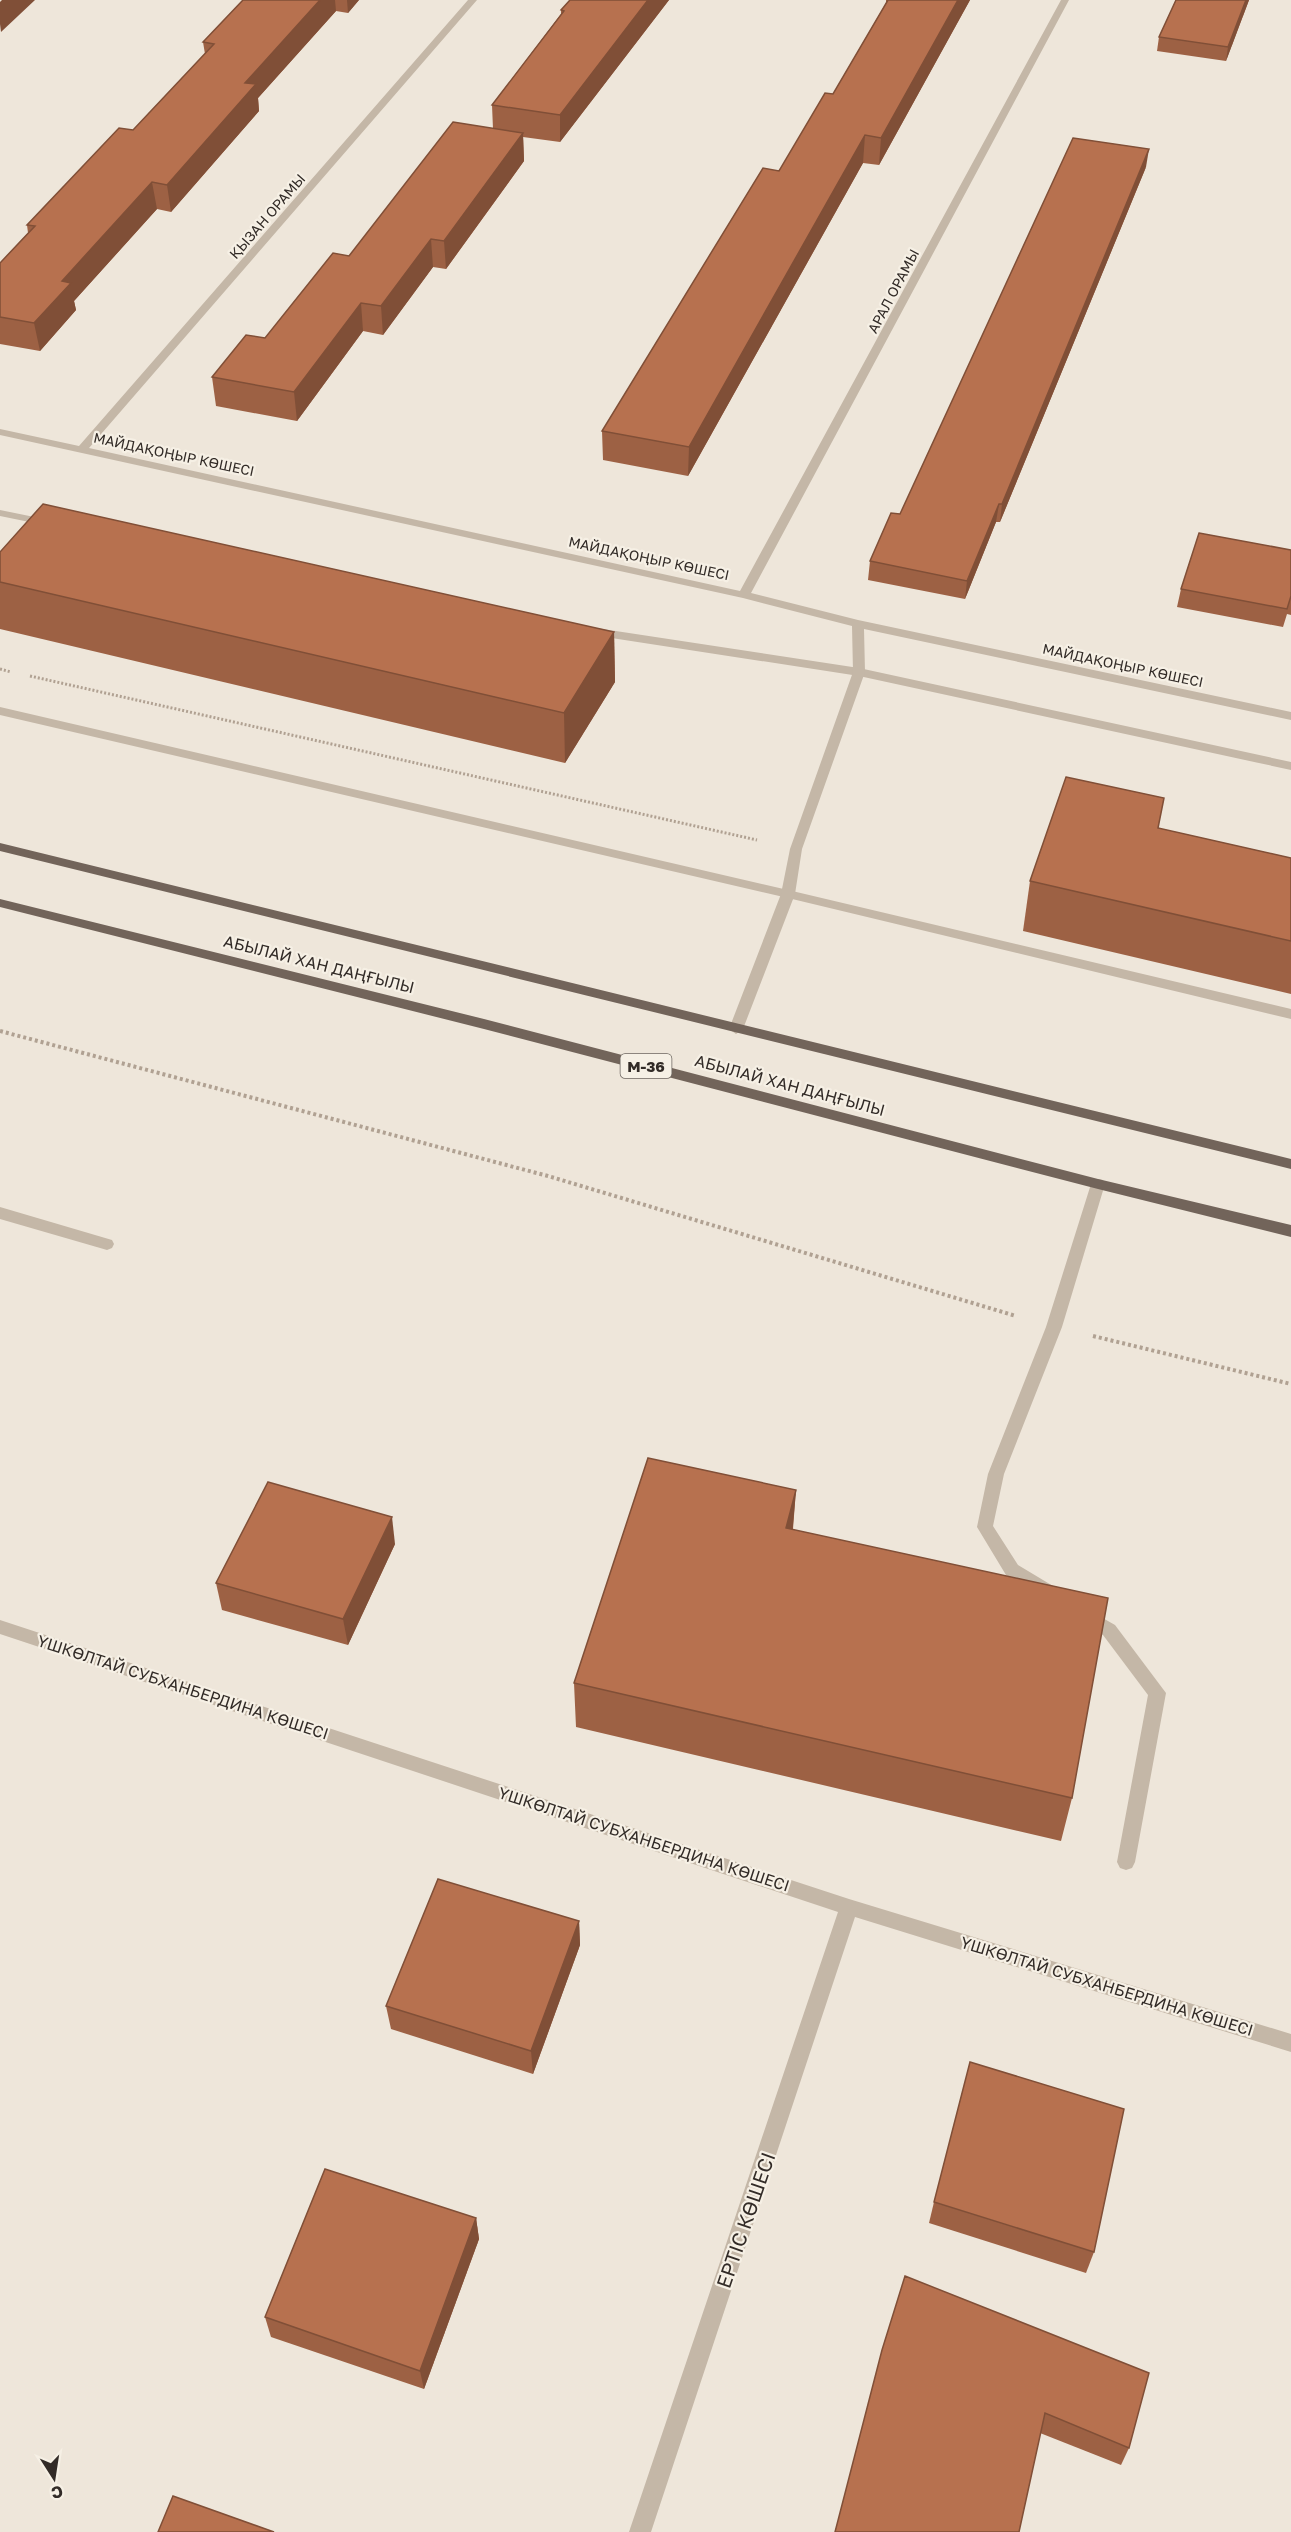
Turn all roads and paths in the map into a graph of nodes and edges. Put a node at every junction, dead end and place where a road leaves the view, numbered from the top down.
1 (472, 0) edge
2 (1065, 0) edge
3 (0, 432) edge
4 (82, 450) junction
5 (0, 513) edge
6 (48, 526) edge
7 (744, 595) junction
8 (858, 624) junction
9 (580, 629) edge
10 (0, 669) edge
11 (12, 672) dead end
12 (859, 672) junction
13 (23, 675) dead end
14 (0, 711) edge
15 (1291, 716) edge
16 (1291, 766) edge
17 (0, 847) edge
18 (796, 849) junction
19 (789, 894) junction
20 (0, 903) edge
21 (1291, 1014) edge
22 (736, 1029) junction
23 (0, 1031) edge
24 (1291, 1164) edge
25 (1098, 1184) junction
26 (0, 1213) edge
27 (1291, 1231) edge
28 (107, 1244) dead end
29 (1054, 1327) junction
30 (1291, 1384) edge
31 (0, 1627) edge
32 (1126, 1862) dead end
33 (849, 1907) junction
34 (1291, 2043) edge
35 (640, 2532) edge

1 - 4 street, ҚЫЗАН ОРАМЫ
2 - 7 street, АРАЛ ОРАМЫ
3 - 4 street, МАЙДАҚОҢЫР КӨШЕСІ
4 - 7 street, МАЙДАҚОҢЫР КӨШЕСІ
5 - 6 street
7 - 8 street, МАЙДАҚОҢЫР КӨШЕСІ
8 - 12 street
8 - 15 street, МАЙДАҚОҢЫР КӨШЕСІ
9 - 12 street
10 - 11 path
12 - 16 street
12 - 18 street
13 - 18 path
14 - 19 street
17 - 22 main road
18 - 19 street
19 - 21 street
19 - 22 street
20 - 25 main road, АБЫЛАЙ ХАН ДАҢҒЫЛЫ / M-36
22 - 24 main road
23 - 29 path
25 - 27 main road, АБЫЛАЙ ХАН ДАҢҒЫЛЫ / M-36
25 - 29 street
26 - 28 street
29 - 30 path
29 - 32 street
31 - 33 street, ҮШКӨЛТАЙ СУБХАНБЕРДИНА КӨШЕСІ
33 - 34 street, ҮШКӨЛТАЙ СУБХАНБЕРДИНА КӨШЕСІ
33 - 35 street, ЕРТІС КӨШЕСІ

